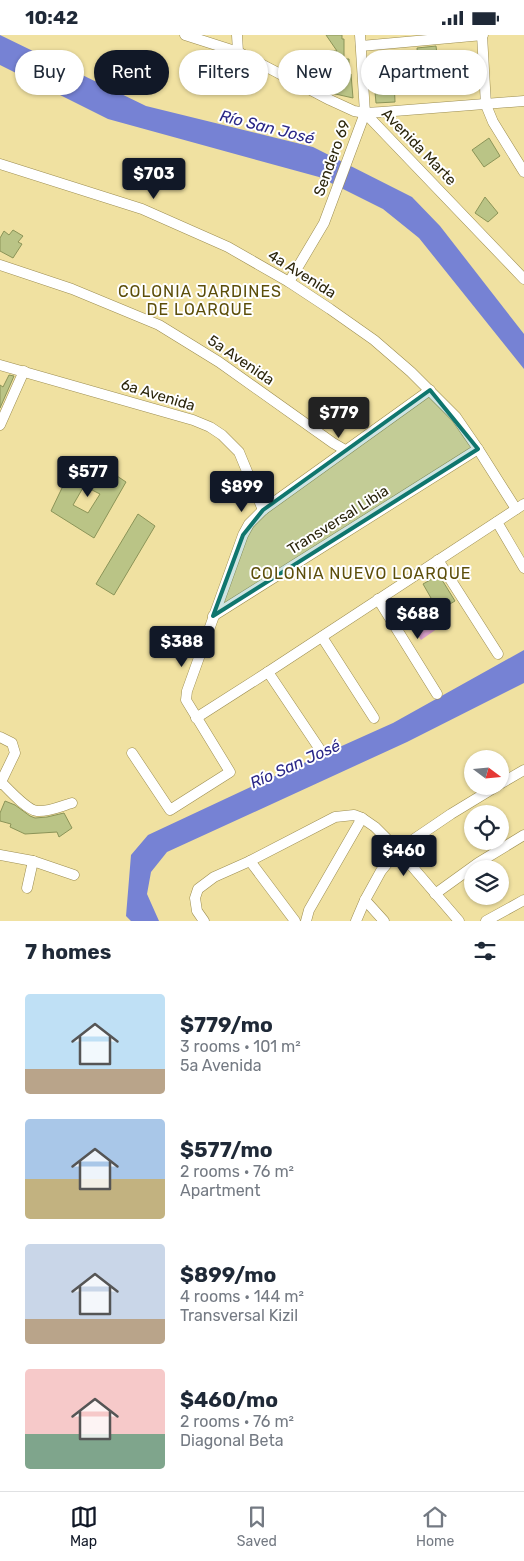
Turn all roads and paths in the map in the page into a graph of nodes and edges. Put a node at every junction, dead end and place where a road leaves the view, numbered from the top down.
1 (186, 35) edge
2 (237, 35) edge
3 (482, 35) edge
4 (361, 40) edge
5 (232, 50) edge
6 (238, 50) edge
7 (268, 68) edge
8 (524, 101) edge
9 (486, 105) junction
10 (365, 113) junction
11 (0, 164) edge
12 (524, 172) edge
13 (0, 265) edge
14 (524, 279) edge
15 (288, 282) junction
16 (0, 365) edge
17 (24, 371) junction
18 (430, 390) junction
19 (0, 425) edge
20 (478, 449) junction
21 (345, 450) junction
22 (520, 507) edge
23 (263, 510) junction
24 (498, 521) junction
25 (438, 560) junction
26 (524, 568) edge
27 (378, 599) junction
28 (213, 616) junction
29 (322, 637) junction
30 (498, 654) dead end
31 (268, 672) junction
32 (437, 694) dead end
33 (196, 718) junction
34 (374, 718) dead end
35 (0, 737) edge
36 (321, 751) dead end
37 (132, 753) dead end
38 (524, 770) edge
39 (509, 779) edge
40 (0, 783) edge
41 (482, 795) edge
42 (72, 803) dead end
43 (362, 818) junction
44 (524, 835) edge
45 (398, 850) junction
46 (0, 855) edge
47 (33, 861) junction
48 (250, 861) junction
49 (74, 875) dead end
50 (27, 888) dead end
51 (434, 893) junction
52 (364, 900) junction
53 (523, 903) edge
54 (204, 921) edge
55 (295, 921) edge
56 (306, 921) edge
57 (356, 921) edge
58 (384, 921) edge
59 (459, 921) edge
60 (486, 921) edge

1 - 5 street, Avenida Marte
2 - 6 street
3 - 4 street
3 - 9 street
4 - 10 street, Sendero 69
7 - 10 street, Avenida Marte
8 - 9 street
9 - 10 street
9 - 12 street
10 - 14 street, Avenida Marte
10 - 15 street, Sendero 69
11 - 15 street, 4a Avenida
13 - 21 street, 5a Avenida
15 - 18 street, 4a Avenida
16 - 17 street, 6a Avenida
17 - 19 street
17 - 23 street, 6a Avenida
18 - 20 street, 4a Avenida
18 - 21 street
20 - 22 street, 4a Avenida
20 - 28 street, Transversal Libia
21 - 23 street
22 - 24 street
23 - 28 street
24 - 25 street
24 - 26 street
25 - 27 street
25 - 30 street
27 - 29 street
27 - 32 street
28 - 33 street
29 - 31 street
29 - 34 street
31 - 33 street
31 - 36 street
33 - 37 street
35 - 40 street
38 - 39 street
40 - 42 street
41 - 45 street
43 - 45 street
43 - 48 street
43 - 56 street
44 - 51 street
45 - 51 street
45 - 52 street
46 - 47 street
47 - 49 street
47 - 50 street
48 - 54 street
48 - 55 street
51 - 59 street
52 - 57 street
52 - 58 street
53 - 60 street

